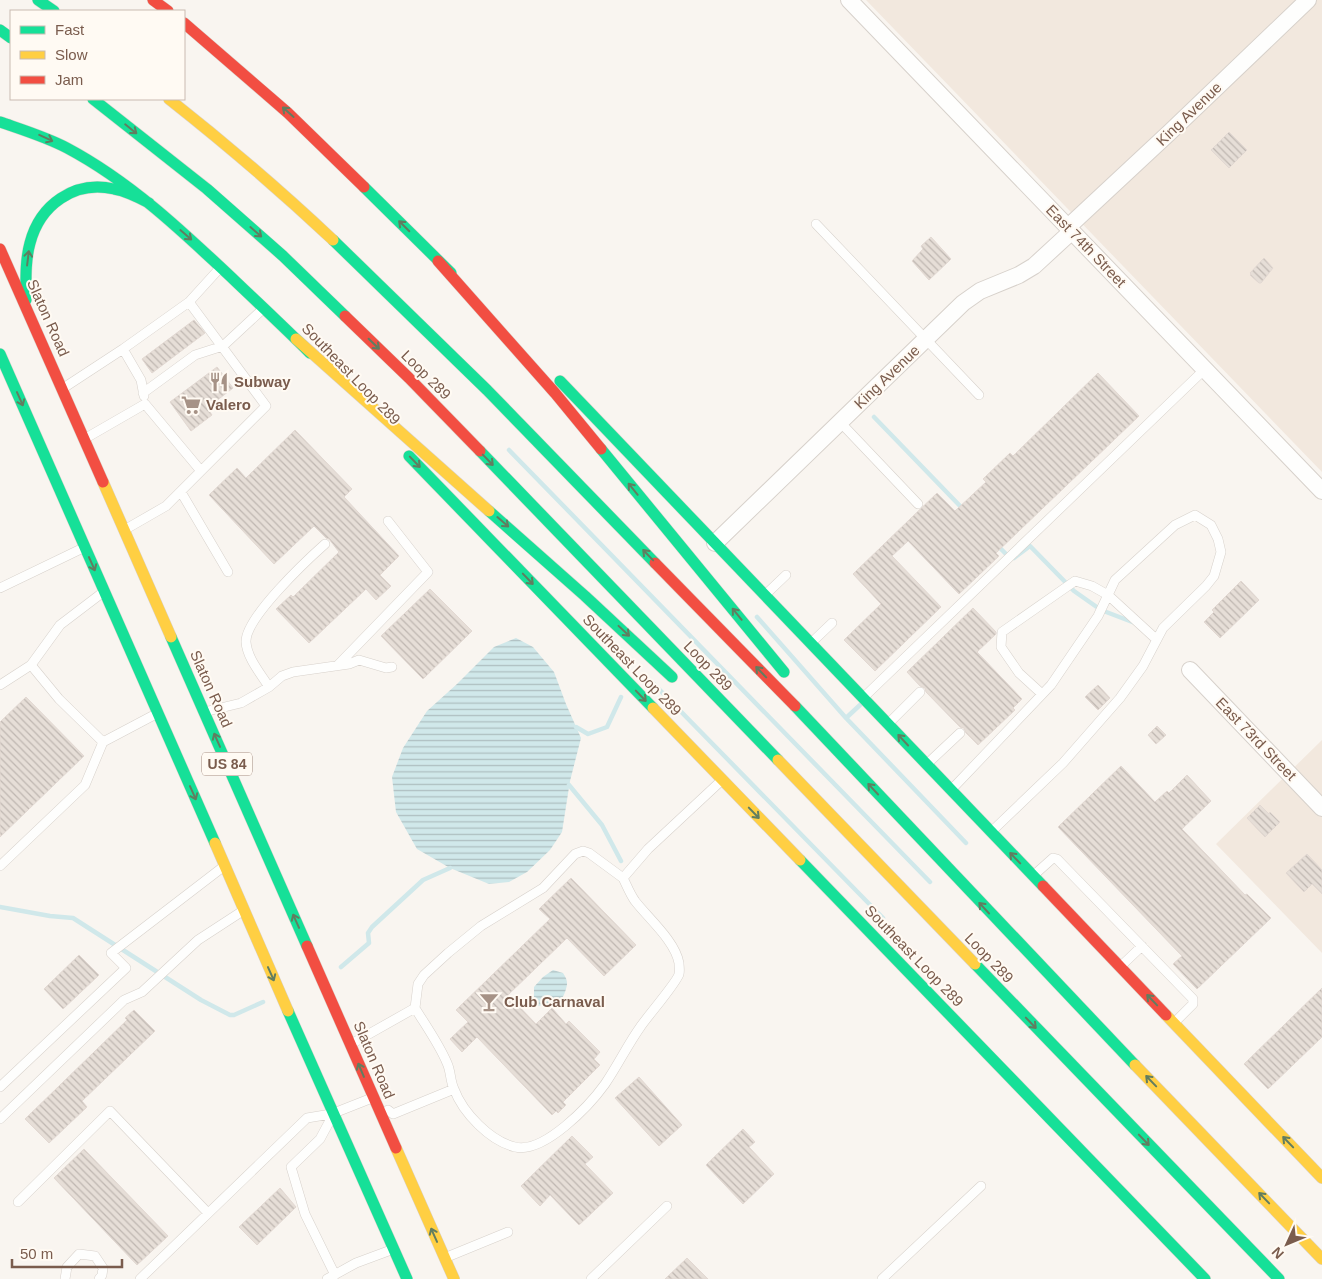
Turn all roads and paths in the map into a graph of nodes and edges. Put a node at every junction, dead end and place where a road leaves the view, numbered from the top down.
1 (38, 0) edge
2 (153, 0) edge
3 (850, 0) edge
4 (1308, 0) edge
5 (53, 10) edge
6 (167, 10) edge
7 (185, 24) edge
8 (93, 100) edge
9 (170, 100) edge
10 (0, 122) edge
11 (149, 203) junction
12 (816, 224) dead end
13 (1070, 229) junction
14 (0, 249) edge
15 (438, 261) junction
16 (221, 267) junction
17 (189, 302) junction
18 (26, 307) junction
19 (264, 308) junction
20 (296, 339) junction
21 (926, 340) junction
22 (223, 346) junction
23 (123, 349) junction
24 (0, 354) edge
25 (1205, 370) junction
26 (63, 388) junction
27 (143, 393) junction
28 (979, 395) dead end
29 (145, 404) junction
30 (840, 422) junction
31 (84, 439) junction
32 (201, 471) junction
33 (1322, 491) edge
34 (181, 492) junction
35 (918, 504) dead end
36 (388, 520) dead end
37 (120, 532) junction
38 (715, 542) junction
39 (325, 544) dead end
40 (89, 545) junction
41 (228, 572) dead end
42 (786, 575) dead end
43 (0, 588) edge
44 (104, 591) junction
45 (765, 595) junction
46 (1108, 595) junction
47 (832, 622) dead end
48 (1156, 639) junction
49 (811, 643) junction
50 (31, 665) junction
51 (338, 665) junction
52 (392, 667) dead end
53 (1190, 670) dead end
54 (794, 684) dead end
55 (0, 685) edge
56 (269, 686) junction
57 (683, 688) dead end
58 (920, 692) dead end
59 (1042, 694) junction
60 (863, 698) junction
61 (158, 713) junction
62 (205, 713) junction
63 (888, 724) junction
64 (832, 729) dead end
65 (960, 734) dead end
66 (103, 742) junction
67 (926, 765) junction
68 (722, 780) junction
69 (950, 790) junction
70 (1322, 808) edge
71 (990, 832) junction
72 (0, 866) edge
73 (225, 866) junction
74 (1032, 876) junction
75 (623, 878) junction
76 (883, 885) dead end
77 (243, 911) junction
78 (1142, 946) junction
79 (1030, 956) junction
80 (1120, 967) junction
81 (997, 988) junction
82 (414, 1008) junction
83 (1174, 1023) junction
84 (351, 1045) junction
85 (0, 1087) edge
86 (454, 1090) junction
87 (374, 1098) junction
88 (334, 1113) junction
89 (0, 1118) edge
90 (1322, 1178) edge
91 (981, 1186) dead end
92 (18, 1202) dead end
93 (667, 1206) dead end
94 (208, 1214) junction
95 (508, 1232) dead end
96 (393, 1249) junction
97 (444, 1258) junction
98 (1322, 1258) edge
99 (331, 1277) edge
100 (66, 1279) edge
101 (99, 1279) edge
102 (140, 1279) edge
103 (407, 1279) edge
104 (454, 1279) edge
105 (591, 1279) edge
106 (882, 1279) edge
107 (1205, 1279) edge
108 (1278, 1279) edge

1 - 5 main road
2 - 6 main road
3 - 13 street, East 74th Street
4 - 13 street, King Avenue
15 -> 7 main road
8 -> 81 main road, Loop 289
79 -> 9 main road, Loop 289
10 -> 11 main road, Southeast Loop 289
11 -> 16 main road, Southeast Loop 289
18 -> 11 main road
12 - 21 lane
13 - 21 street, King Avenue
13 - 25 street, East 74th Street
14 - 18 main road, Slaton Road / US 84
15 - 38 main road
54 -> 15 main road
16 - 17 lane
16 - 19 main road, Southeast Loop 289
17 - 22 lane
17 - 23 lane
18 - 26 main road, Slaton Road / US 84
19 - 20 main road, Southeast Loop 289
19 - 22 lane
20 -> 57 main road
20 -> 68 main road, Southeast Loop 289
21 - 28 lane
21 - 30 street, King Avenue
22 - 27 lane
22 - 32 lane
23 - 26 lane
23 - 27 lane
24 -> 40 main road, US 84
25 - 33 street, East 74th Street
25 - 60 lane
26 - 31 main road, Slaton Road / US 84
27 - 29 lane
29 - 31 lane
29 - 32 lane
30 - 35 lane
30 - 38 street, King Avenue
31 - 37 main road, Slaton Road / US 84
32 - 34 lane
34 - 37 lane
34 - 41 lane
36 - 51 lane
37 - 62 main road, Slaton Road / US 84
38 - 45 main road
39 - 56 lane
40 - 43 lane
40 -> 44 main road, US 84
42 - 45 lane
44 - 50 lane
44 - 61 main road, US 84
45 - 49 main road
46 - 48 lane
46 - 48 lane
46 - 59 lane
46 - 59 lane
47 - 49 lane
48 - 71 lane
49 - 60 main road
50 - 55 lane
50 - 66 lane
51 - 52 lane
51 - 56 lane
53 - 70 street, East 73rd Street
56 - 62 lane
58 - 63 lane
59 - 69 lane
60 - 63 main road
61 - 66 lane
61 -> 73 main road, US 84
84 -> 62 main road, Slaton Road / US 84
67 -> 63 main road
64 - 79 main road
65 - 67 lane
66 - 72 lane
67 - 69 main road
68 - 75 lane
68 -> 107 main road, Southeast Loop 289
69 - 71 main road
74 -> 71 main road
73 - 77 main road, US 84
73 - 85 lane
74 - 78 lane
74 - 80 main road
75 - 82 lane
75 - 86 lane
76 - 81 main road
77 -> 88 main road, US 84
77 - 89 lane
78 - 80 lane
78 - 83 lane
98 -> 79 main road, Loop 289
83 -> 80 main road
81 -> 108 main road, Loop 289
82 - 84 lane
82 - 86 lane
90 -> 83 main road
87 -> 84 main road, Slaton Road / US 84
86 - 87 lane
87 - 88 lane
97 -> 87 main road, Slaton Road / US 84
88 - 94 lane
88 - 96 main road, US 84
88 - 99 lane
91 - 106 lane
92 - 94 lane
93 - 105 lane
94 - 102 lane
95 - 97 lane
96 - 99 lane
96 - 103 main road, US 84
97 - 104 main road, Slaton Road / US 84
100 - 101 lane

